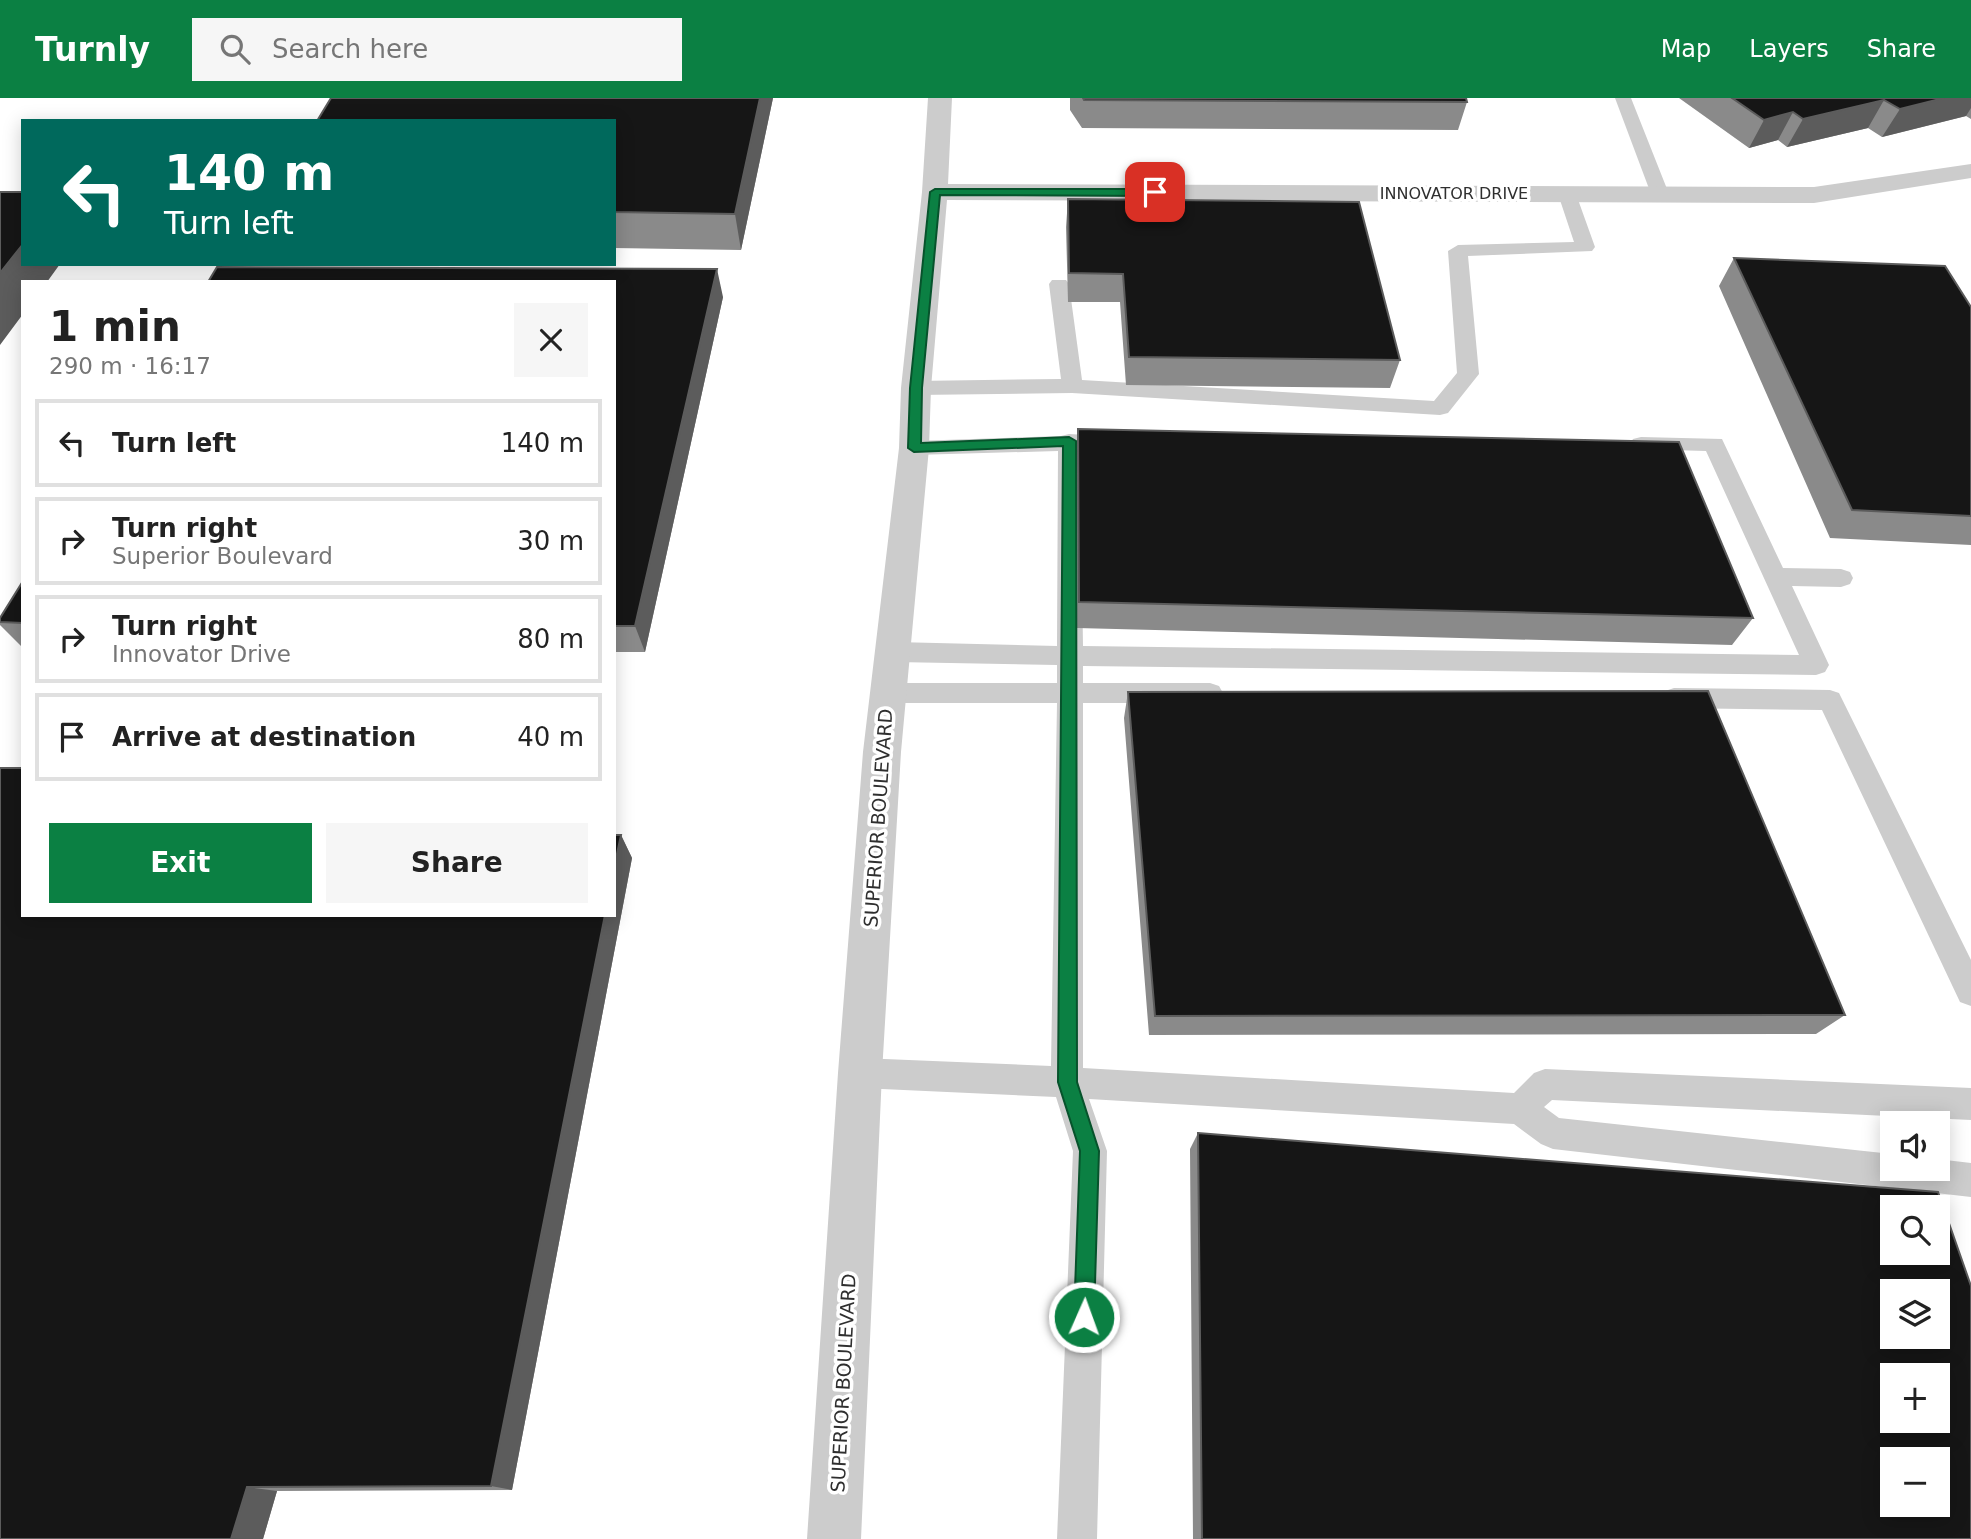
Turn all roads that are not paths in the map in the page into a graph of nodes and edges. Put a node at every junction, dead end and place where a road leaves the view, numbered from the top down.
1 (940, 98) edge
2 (1623, 98) edge
3 (1971, 171) edge
4 (935, 192) junction
5 (1567, 194) junction
6 (1660, 194) junction
7 (1059, 284) dead end
8 (1072, 386) junction
9 (916, 388) junction
10 (1069, 441) junction
11 (1138, 442) edge
12 (1618, 444) edge
13 (914, 448) junction
14 (1776, 577) junction
15 (1840, 578) dead end
16 (895, 652) junction
17 (1070, 656) junction
18 (1070, 691) junction
19 (887, 693) junction
20 (1236, 693) edge
21 (1650, 698) edge
22 (1971, 992) edge
23 (860, 1073) junction
24 (1068, 1082) junction
25 (1971, 1104) edge
26 (1520, 1109) junction
27 (1971, 1180) edge
28 (834, 1539) edge
29 (1077, 1539) edge

1 - 4 street, SUPERIOR BOULEVARD
2 - 6 lane
3 - 6 street, INNOVATOR DRIVE
4 - 5 street, INNOVATOR DRIVE
4 - 9 street, SUPERIOR BOULEVARD
5 - 6 street, INNOVATOR DRIVE
5 - 8 lane
7 - 8 lane
8 - 9 lane
9 - 13 street, SUPERIOR BOULEVARD
10 - 11 lane
10 - 13 lane
10 - 17 lane
12 - 14 lane
13 - 16 street, SUPERIOR BOULEVARD
14 - 15 lane
14 - 17 lane
16 - 17 lane
16 - 19 street, SUPERIOR BOULEVARD
17 - 18 lane
18 - 19 lane
18 - 20 lane
18 - 24 lane
19 - 23 street, SUPERIOR BOULEVARD
21 - 22 lane
23 - 24 lane
23 - 28 street, SUPERIOR BOULEVARD
24 - 26 lane
24 - 29 lane
25 - 26 lane
26 - 27 lane

